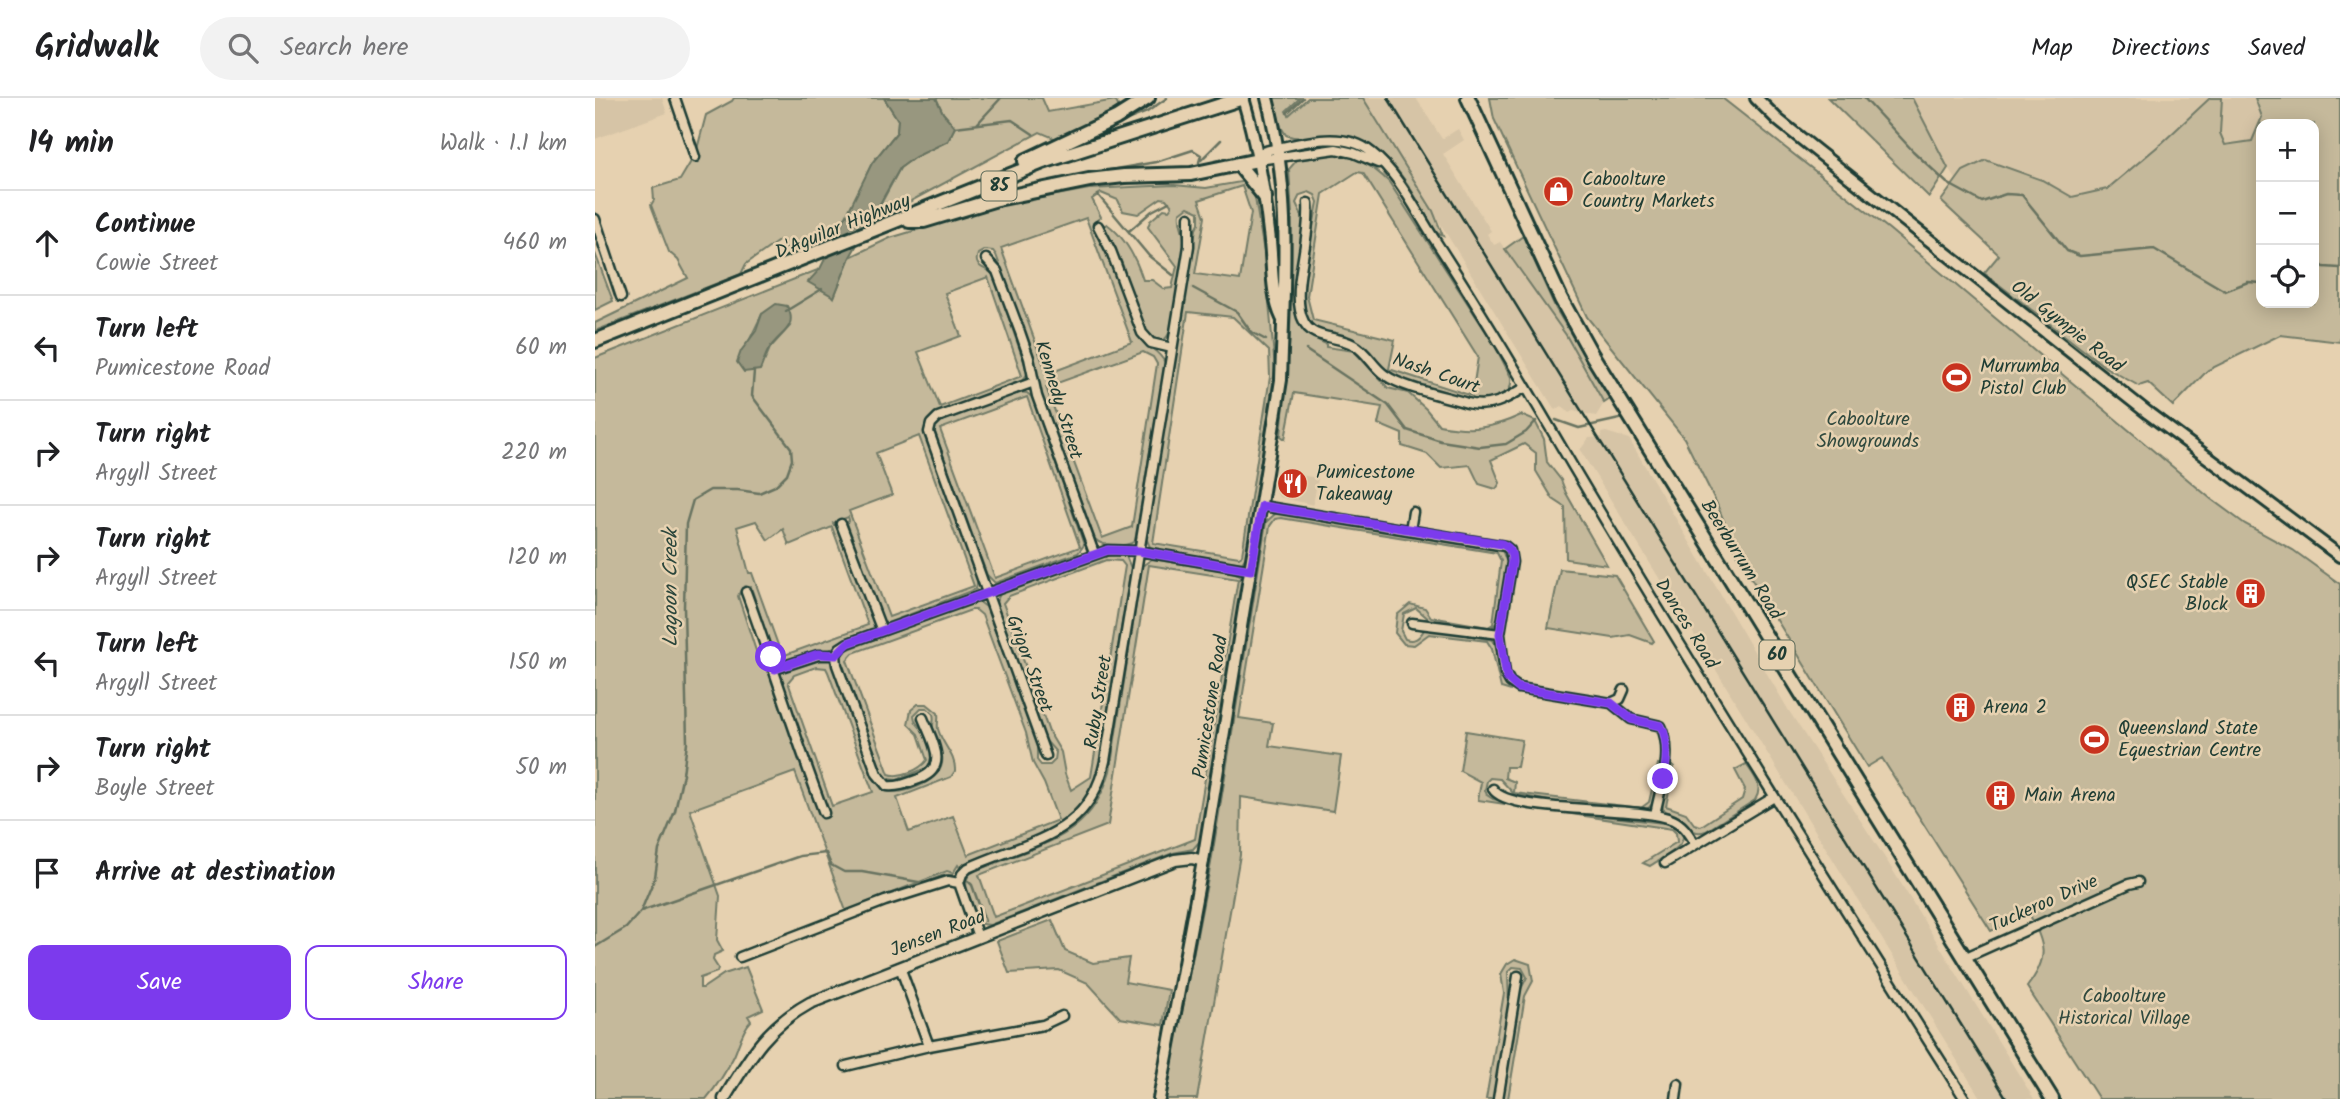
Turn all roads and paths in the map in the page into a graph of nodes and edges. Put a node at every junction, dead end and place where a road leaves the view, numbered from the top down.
1 (675, 98) edge
2 (1148, 98) edge
3 (1243, 98) edge
4 (1267, 98) edge
5 (1468, 98) edge
6 (1745, 98) edge
7 (1756, 98) edge
8 (1778, 120) junction
9 (1105, 143) junction
10 (1279, 153) junction
11 (1257, 156) junction
12 (695, 157) dead end
13 (1238, 164) junction
14 (979, 187) junction
15 (1265, 197) junction
16 (1308, 202) dead end
17 (911, 217) junction
18 (1189, 217) dead end
19 (595, 219) edge
20 (1098, 226) dead end
21 (986, 259) dead end
22 (743, 285) junction
23 (621, 297) dead end
24 (1282, 318) junction
25 (595, 341) edge
26 (595, 348) edge
27 (1171, 348) junction
28 (1034, 382) junction
29 (1526, 387) junction
30 (1262, 506) junction
31 (1413, 512) dead end
32 (841, 524) dead end
33 (1410, 530) junction
34 (1139, 551) junction
35 (1094, 553) junction
36 (2340, 556) edge
37 (1251, 570) junction
38 (746, 592) dead end
39 (987, 592) junction
40 (1412, 623) dead end
41 (882, 631) junction
42 (1500, 634) junction
43 (836, 655) junction
44 (775, 669) junction
45 (1625, 690) dead end
46 (1611, 703) junction
47 (923, 718) dead end
48 (1046, 756) dead end
49 (1493, 789) dead end
50 (1774, 797) junction
51 (824, 813) dead end
52 (1655, 815) junction
53 (1695, 844) junction
54 (1203, 861) junction
55 (1665, 863) dead end
56 (2137, 882) dead end
57 (959, 883) junction
58 (978, 937) junction
59 (740, 957) dead end
60 (1964, 958) junction
61 (900, 967) junction
62 (1518, 975) dead end
63 (1062, 1016) dead end
64 (929, 1046) junction
65 (846, 1066) dead end
66 (1678, 1084) dead end
67 (724, 1099) edge
68 (1159, 1099) edge
69 (1497, 1099) edge
70 (1676, 1099) edge
71 (1965, 1099) edge
72 (2052, 1099) edge

1 - 12 street
2 - 14 main road
3 - 9 main road, D'Aguilar Highway / 85
3 - 11 main road, Pumicestone Road
4 - 10 main road, Pumicestone Road
5 - 60 main road, Beerburrum Road / 60
6 - 8 main road, Old Gympie Road
7 - 8 main road, Old Gympie Road
8 - 36 main road, Old Gympie Road
9 - 14 main road, D'Aguilar Highway / 85
9 - 17 main road, D'Aguilar Highway / 85
10 - 11 street, Dances Road
10 - 24 main road, Pumicestone Road
10 - 29 street, Dances Road
11 - 13 main road
11 - 15 main road, Pumicestone Road
13 - 15 main road
13 - 17 main road
14 - 17 main road, D'Aguilar Highway / 85
15 - 24 main road, Pumicestone Road
16 - 29 street, Nash Court
17 - 22 main road, D'Aguilar Highway / 85
18 - 27 street, Ruby Street
19 - 23 street
20 - 27 street
21 - 28 street, Kennedy Street
22 - 25 main road, D'Aguilar Highway / 85
22 - 26 main road, D'Aguilar Highway / 85
24 - 30 main road, Pumicestone Road
27 - 34 street, Ruby Street
28 - 35 street, Kennedy Street
28 - 39 street, Grigor Street
29 - 50 street, Dances Road
30 - 33 street
30 - 37 main road, Pumicestone Road
31 - 33 street
32 - 41 street
33 - 42 street
34 - 35 street
34 - 37 street
34 - 57 street, Ruby Street
35 - 39 street
37 - 54 main road, Pumicestone Road
38 - 44 street
39 - 41 street
39 - 48 street, Grigor Street
40 - 42 street
41 - 43 street
42 - 46 street
43 - 44 street
43 - 47 street
44 - 51 street
45 - 46 street
46 - 52 street
49 - 52 street
50 - 53 street
50 - 71 street, Dances Road
52 - 53 street
53 - 55 street
54 - 58 street, Jensen Road
54 - 68 main road, Pumicestone Road
56 - 60 street, Tuckeroo Drive
57 - 58 street
57 - 59 street
58 - 61 street, Jensen Road
60 - 72 main road, Beerburrum Road / 60
61 - 64 street
61 - 67 street, Jensen Road
62 - 69 street
63 - 64 street
64 - 65 street
66 - 70 street

